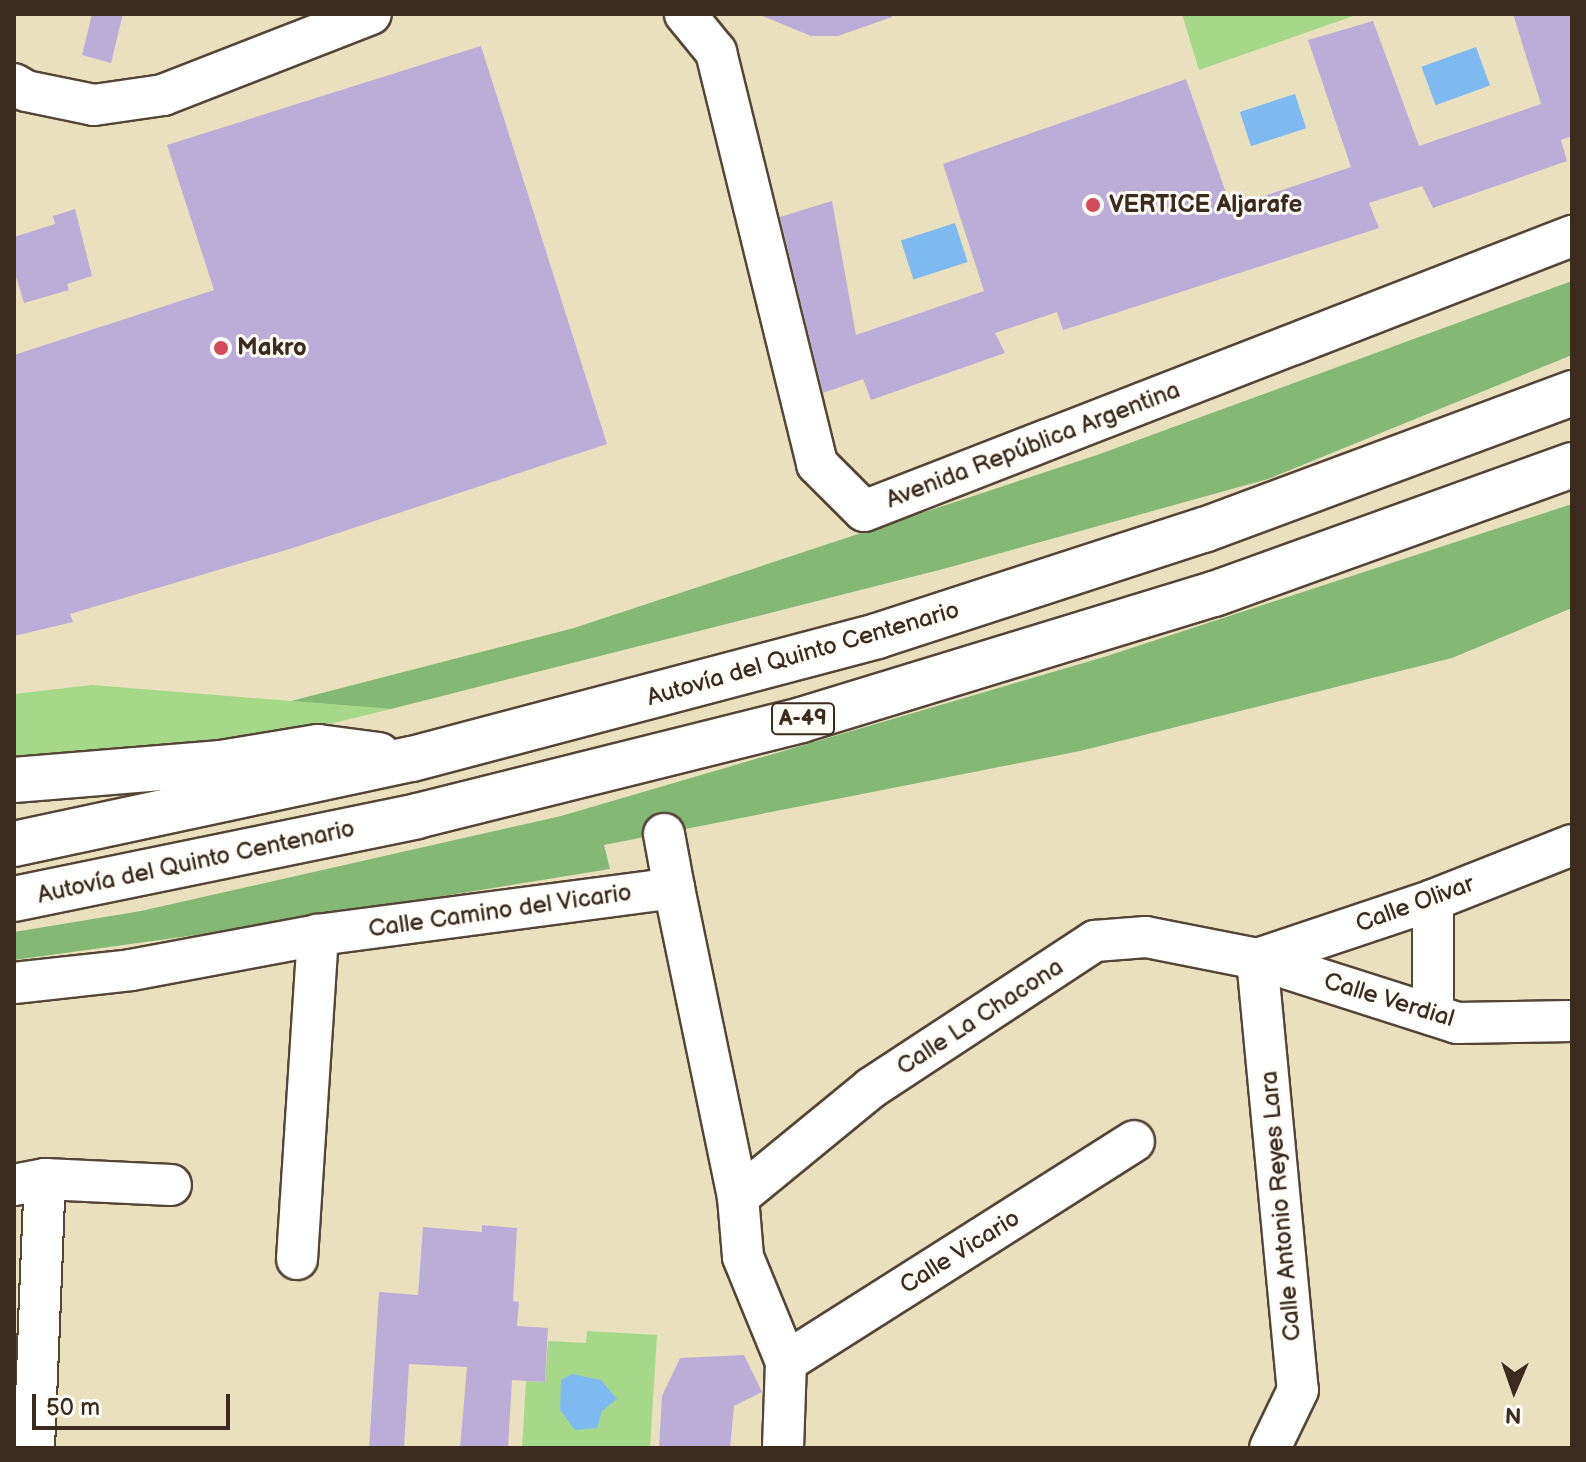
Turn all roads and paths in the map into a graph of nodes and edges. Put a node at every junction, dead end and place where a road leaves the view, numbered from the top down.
1 (371, 14) edge
2 (685, 14) edge
3 (14, 84) edge
4 (1572, 236) edge
5 (1572, 393) edge
6 (1572, 465) edge
7 (412, 759) junction
8 (14, 780) edge
9 (664, 834) dead end
10 (14, 844) edge
11 (1572, 845) edge
12 (674, 888) junction
13 (14, 899) edge
14 (1433, 900) junction
15 (318, 935) junction
16 (1257, 959) junction
17 (14, 983) edge
18 (1433, 1015) junction
19 (1572, 1021) edge
20 (1134, 1141) dead end
21 (29, 1182) edge
22 (171, 1185) dead end
23 (738, 1197) junction
24 (297, 1259) dead end
25 (786, 1362) junction
26 (34, 1448) edge
27 (783, 1448) edge
28 (1270, 1448) edge

1 - 3 street
2 - 4 street, Avenida República Argentina
5 - 7 highway, Autovía del Quinto Centenario / A-49
6 - 13 highway, Autovía del Quinto Centenario / A-49
7 - 8 highway
7 - 10 highway, Autovía del Quinto Centenario / A-49
9 - 12 street
11 - 14 street, Calle Olivar
12 - 15 street, Calle Camino del Vicario
12 - 23 street
14 - 16 street, Calle Olivar
14 - 18 street
15 - 17 street, Calle Camino del Vicario
15 - 24 street
16 - 18 street, Calle Verdial
16 - 23 street, Calle La Chacona
16 - 28 street, Calle Antonio Reyes Lara
18 - 19 street, Calle Verdial
20 - 25 street, Calle Vicario
21 - 22 street
21 - 26 street
23 - 25 street
25 - 27 street

